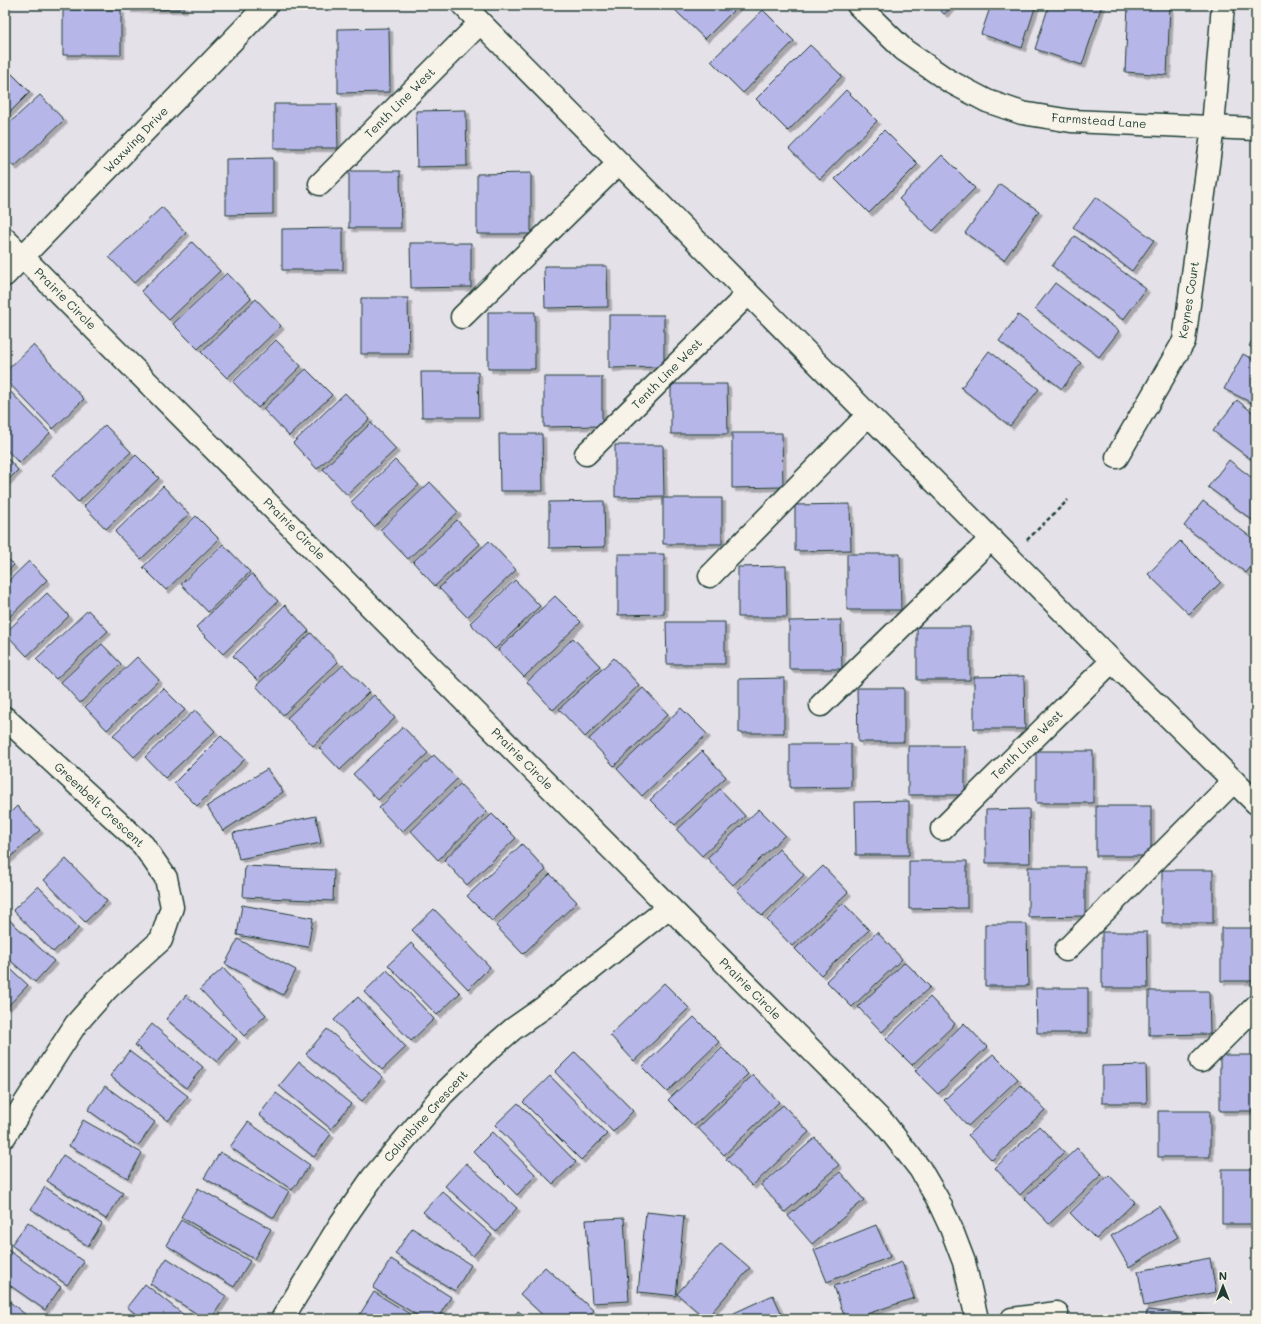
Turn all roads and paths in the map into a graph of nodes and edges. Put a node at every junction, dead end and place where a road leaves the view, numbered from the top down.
1 (266, 5) edge
2 (463, 5) edge
3 (858, 5) edge
4 (1223, 5) edge
5 (480, 23) junction
6 (1213, 127) junction
7 (1256, 129) edge
8 (619, 163) junction
9 (320, 184) dead end
10 (5, 239) edge
11 (23, 257) junction
12 (5, 275) edge
13 (748, 294) junction
14 (462, 316) dead end
15 (868, 414) junction
16 (586, 454) dead end
17 (1117, 457) dead end
18 (1068, 500) dead end
19 (992, 539) junction
20 (1027, 540) dead end
21 (710, 576) dead end
22 (1112, 661) junction
23 (821, 705) dead end
24 (5, 718) edge
25 (1234, 781) junction
26 (1256, 803) edge
27 (942, 829) dead end
28 (669, 907) junction
29 (1066, 950) dead end
30 (1256, 1006) edge
31 (1201, 1061) dead end
32 (5, 1136) edge
33 (1057, 1313) dead end
34 (282, 1319) edge
35 (977, 1319) edge
36 (1012, 1319) edge

1 - 11 street, Waxwing Drive
2 - 5 street
3 - 6 street, Farmstead Lane
4 - 6 street, Keynes Court
5 - 8 street
5 - 9 street, Tenth Line West
6 - 7 street, Farmstead Lane
6 - 17 street, Keynes Court
8 - 13 street
8 - 14 street
10 - 11 street, Prairie Circle
11 - 12 street, Waxwing Drive
11 - 28 street, Prairie Circle
13 - 15 street
13 - 16 street, Tenth Line West
15 - 19 street
15 - 21 street
18 - 20 path
19 - 22 street
19 - 23 street
22 - 25 street
22 - 27 street, Tenth Line West
24 - 32 street, Greenbelt Crescent
25 - 26 street
25 - 29 street
28 - 34 street, Columbine Crescent
28 - 35 street, Prairie Circle
30 - 31 street
33 - 36 street

